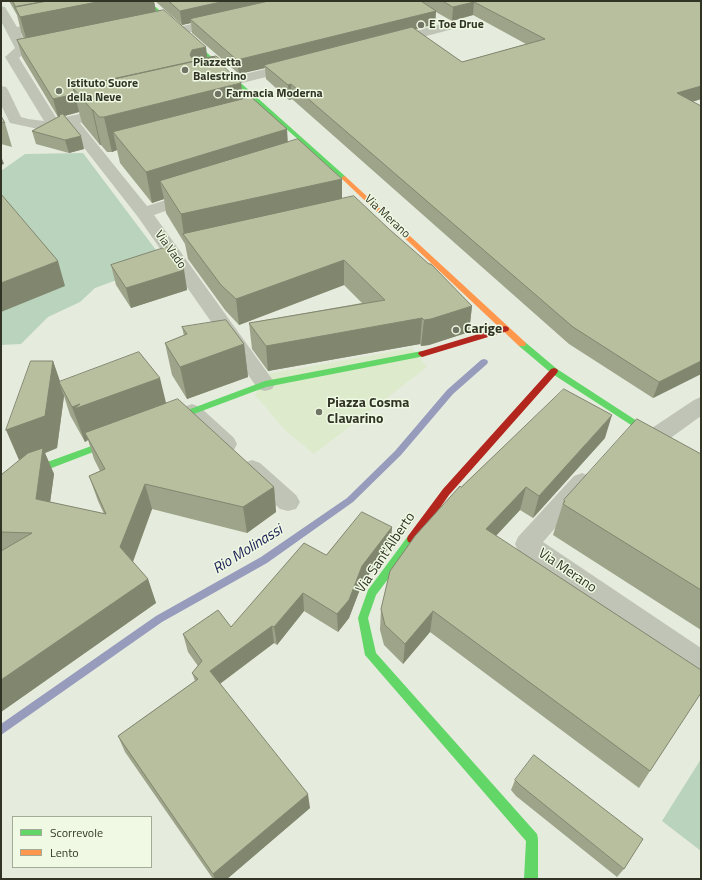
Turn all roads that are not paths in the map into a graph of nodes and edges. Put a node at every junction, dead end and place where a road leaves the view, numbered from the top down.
1 (167, 1) edge
2 (145, 4) edge
3 (1, 10) edge
4 (232, 18) edge
5 (437, 19) edge
6 (63, 21) edge
7 (168, 21) junction
8 (153, 24) edge
9 (179, 30) junction
10 (15, 31) junction
11 (62, 43) edge
12 (382, 44) edge
13 (17, 53) junction
14 (307, 63) edge
15 (236, 81) junction
16 (1, 90) edge
17 (197, 90) edge
18 (122, 108) edge
19 (275, 115) junction
20 (260, 119) edge
21 (70, 120) junction
22 (53, 124) junction
23 (25, 125) junction
24 (8, 130) dead end
25 (210, 191) edge
26 (379, 209) junction
27 (144, 213) junction
28 (356, 214) edge
29 (506, 330) junction
30 (554, 371) junction
31 (265, 384) junction
32 (701, 405) edge
33 (192, 412) junction
34 (158, 424) edge
35 (130, 435) edge
36 (657, 436) junction
37 (701, 462) edge
38 (598, 463) edge
39 (1, 492) edge
40 (288, 502) dead end
41 (701, 663) edge
42 (532, 879) edge

1 - 2 street
2 - 7 main road, Via Merano
3 - 10 street
4 - 9 street
5 - 12 street
6 - 10 street
7 - 8 street
7 - 9 main road, Via Merano
9 - 15 main road, Via Merano
10 - 13 street
11 - 13 street
13 - 22 street
14 - 15 street
15 - 17 street
15 - 19 main road, Via Merano
16 - 23 street
18 - 21 street
19 - 20 street
19 - 26 main road, Via Merano
21 - 22 street
21 - 27 street, Via Vado
22 - 23 street
23 - 24 street
25 - 27 street
26 - 28 street
26 - 29 main road, Via Merano
27 - 31 street, Via Vado
29 - 30 main road, Via Merano
29 - 31 main road
30 - 36 main road, Via Merano
30 - 42 main road, Via Sant'Alberto
31 - 33 main road
32 - 36 street
33 - 34 main road
33 - 40 street
35 - 39 main road
36 - 37 main road, Via Merano
38 - 41 street, Via Merano

